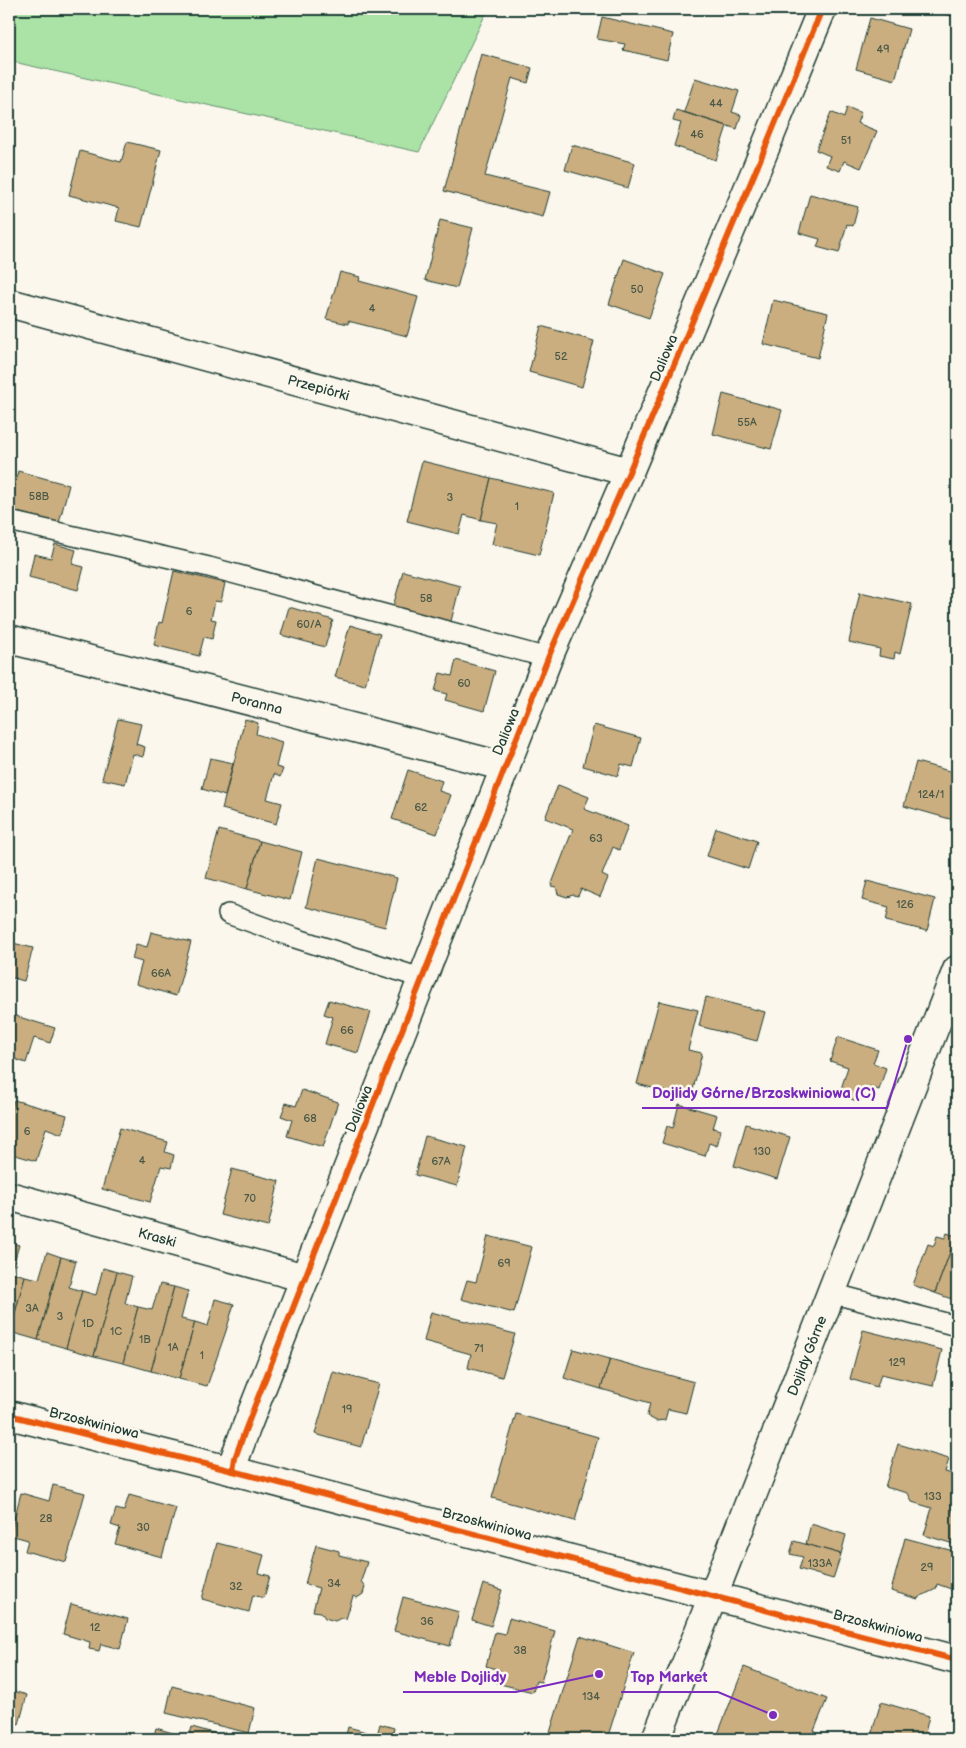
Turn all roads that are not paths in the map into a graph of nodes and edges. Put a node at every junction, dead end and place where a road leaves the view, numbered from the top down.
1 (822, 9) edge
2 (9, 303) edge
3 (630, 472) junction
4 (9, 521) edge
5 (9, 639) edge
6 (548, 658) junction
7 (506, 767) junction
8 (228, 914) dead end
9 (957, 970) edge
10 (424, 978) junction
11 (9, 1196) edge
12 (305, 1278) junction
13 (831, 1293) junction
14 (957, 1326) edge
15 (9, 1415) edge
16 (233, 1471) junction
17 (713, 1596) junction
18 (957, 1660) edge
19 (656, 1739) edge

1 - 3 street, Daliowa
2 - 3 street, Przepiórki
3 - 6 street, Daliowa
4 - 6 lane
5 - 7 street, Poranna
6 - 7 street, Daliowa
7 - 10 street, Daliowa
8 - 10 lane
9 - 13 street, Dojlidy Górne
10 - 12 street, Daliowa
11 - 12 street, Kraski
12 - 16 street, Daliowa
13 - 14 lane
13 - 17 street, Dojlidy Górne
15 - 16 street, Brzoskwiniowa
16 - 17 street, Brzoskwiniowa
17 - 18 street, Brzoskwiniowa
17 - 19 street, Dojlidy Górne

